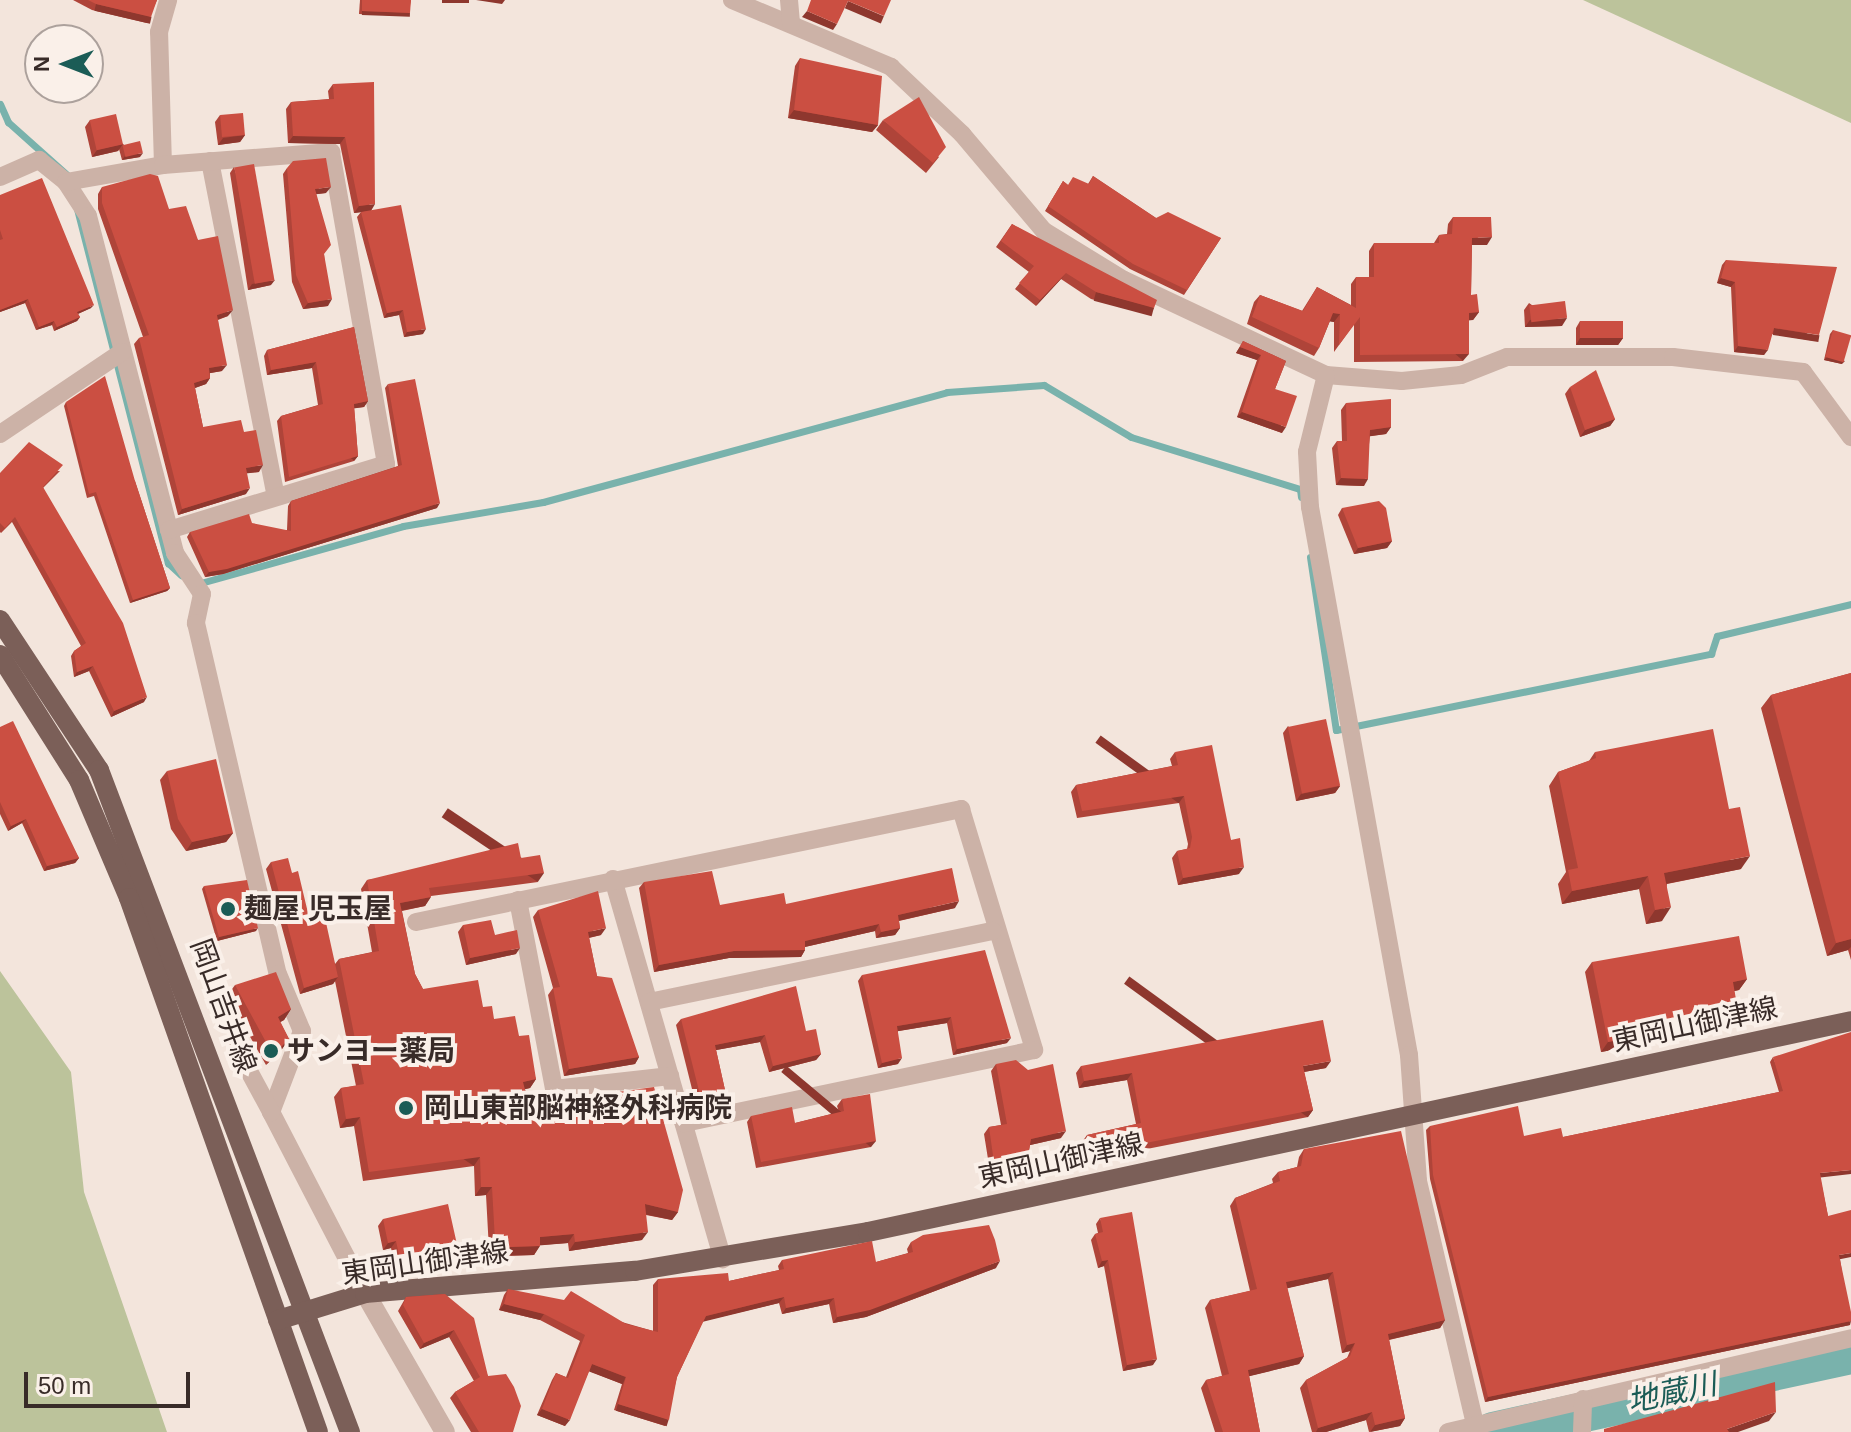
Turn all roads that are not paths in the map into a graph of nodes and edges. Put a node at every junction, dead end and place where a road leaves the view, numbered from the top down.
1 (168, 0) edge
2 (732, 0) edge
3 (789, 0) edge
4 (791, 24) junction
5 (210, 161) junction
6 (163, 165) junction
7 (0, 177) edge
8 (66, 182) junction
9 (122, 352) junction
10 (1326, 375) junction
11 (0, 434) edge
12 (1851, 437) edge
13 (276, 497) junction
14 (169, 530) junction
15 (0, 620) edge
16 (0, 655) edge
17 (613, 879) junction
18 (518, 900) junction
19 (416, 922) dead end
20 (993, 931) junction
21 (649, 1002) junction
22 (1851, 1021) edge
23 (237, 1049) dead end
24 (670, 1076) junction
25 (271, 1112) junction
26 (1413, 1114) junction
27 (684, 1123) junction
28 (723, 1259) junction
29 (365, 1293) junction
30 (307, 1311) junction
31 (278, 1320) junction
32 (1851, 1338) edge
33 (1583, 1399) junction
34 (1475, 1424) junction
35 (318, 1432) edge
36 (350, 1432) edge
37 (445, 1432) edge
38 (1448, 1432) edge
39 (1582, 1432) edge

1 - 6 street
2 - 4 street
3 - 4 street
4 - 10 street
5 - 6 street
5 - 13 street
5 - 13 street
6 - 8 street
7 - 8 street
8 - 9 street
9 - 11 street
9 - 14 street
10 - 12 street
10 - 26 street
13 - 14 street
14 - 25 street
15 - 30 main road, 岡山吉井線
16 - 31 main road, 岡山吉井線
17 - 18 street
17 - 20 street
17 - 21 street
18 - 19 street
18 - 24 street
20 - 21 street
20 - 27 street
21 - 24 street
22 - 26 main road, 東岡山御津線
23 - 25 street
24 - 27 street
25 - 29 street
26 - 28 main road, 東岡山御津線
26 - 34 street
27 - 28 street
28 - 29 main road, 東岡山御津線
29 - 30 main road, 東岡山御津線
29 - 37 street
30 - 31 main road, 東岡山御津線
30 - 36 main road, 岡山吉井線
31 - 35 main road, 岡山吉井線
32 - 33 street
33 - 34 street
33 - 39 street
34 - 38 street

